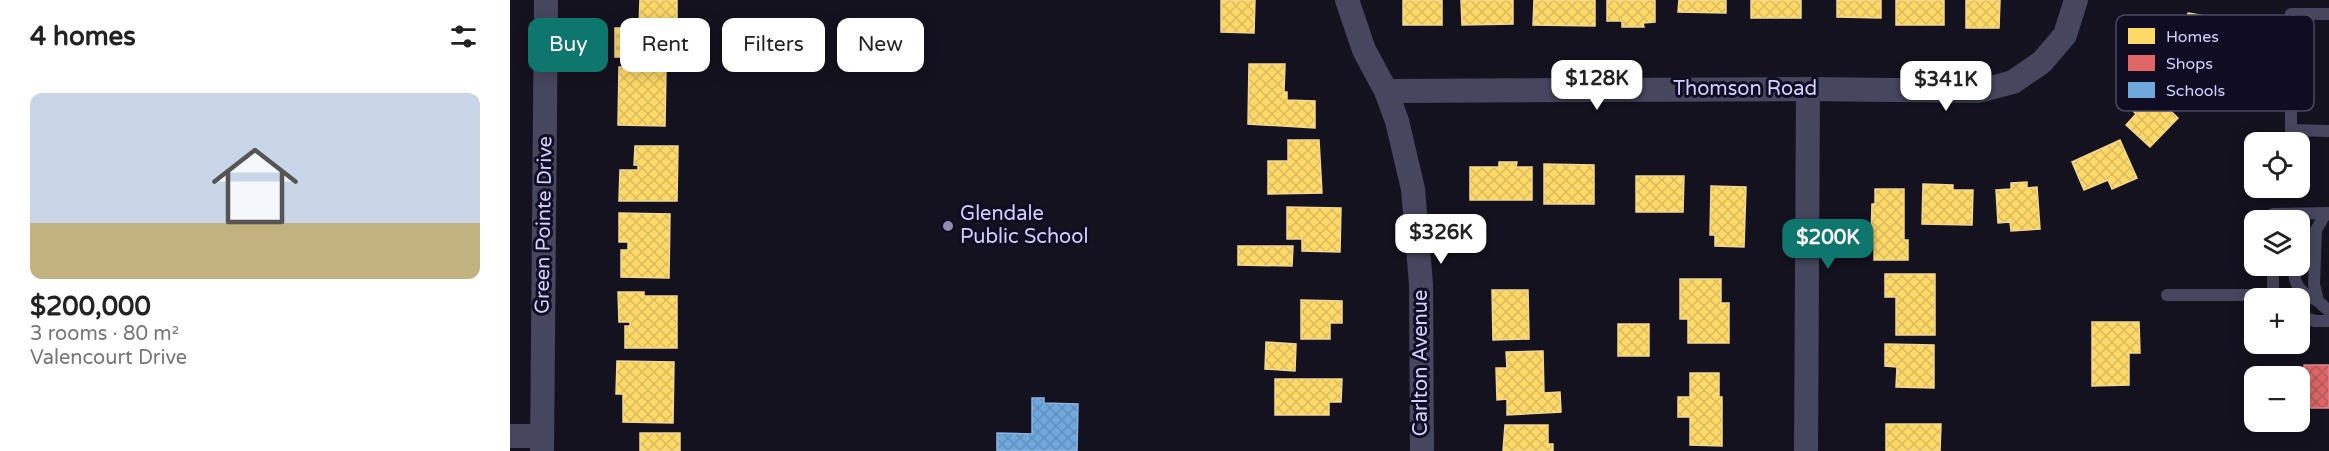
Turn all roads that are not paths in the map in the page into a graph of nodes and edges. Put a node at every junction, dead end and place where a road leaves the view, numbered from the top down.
1 (546, 0) edge
2 (1347, 0) edge
3 (2076, 0) edge
4 (2329, 14) edge
5 (2291, 15) edge
6 (1808, 89) junction
7 (1386, 90) junction
8 (2291, 111) edge
9 (2329, 131) edge
10 (2310, 213) edge
11 (2327, 213) edge
12 (2293, 276) edge
13 (2167, 295) dead end
14 (2244, 296) edge
15 (2318, 301) junction
16 (2329, 311) edge
17 (2310, 319) edge
18 (2329, 321) edge
19 (510, 436) edge
20 (542, 444) edge
21 (1422, 451) edge
22 (1806, 451) edge

1 - 20 street, Green Pointe Drive
2 - 7 street, Carlton Avenue
3 - 6 street, Thomson Road
4 - 5 lane
6 - 7 street, Thomson Road
6 - 22 street
7 - 21 street, Carlton Avenue
8 - 9 lane
10 - 11 lane
11 - 15 lane
12 - 15 lane
13 - 14 lane
15 - 16 lane
17 - 18 lane
19 - 20 street

